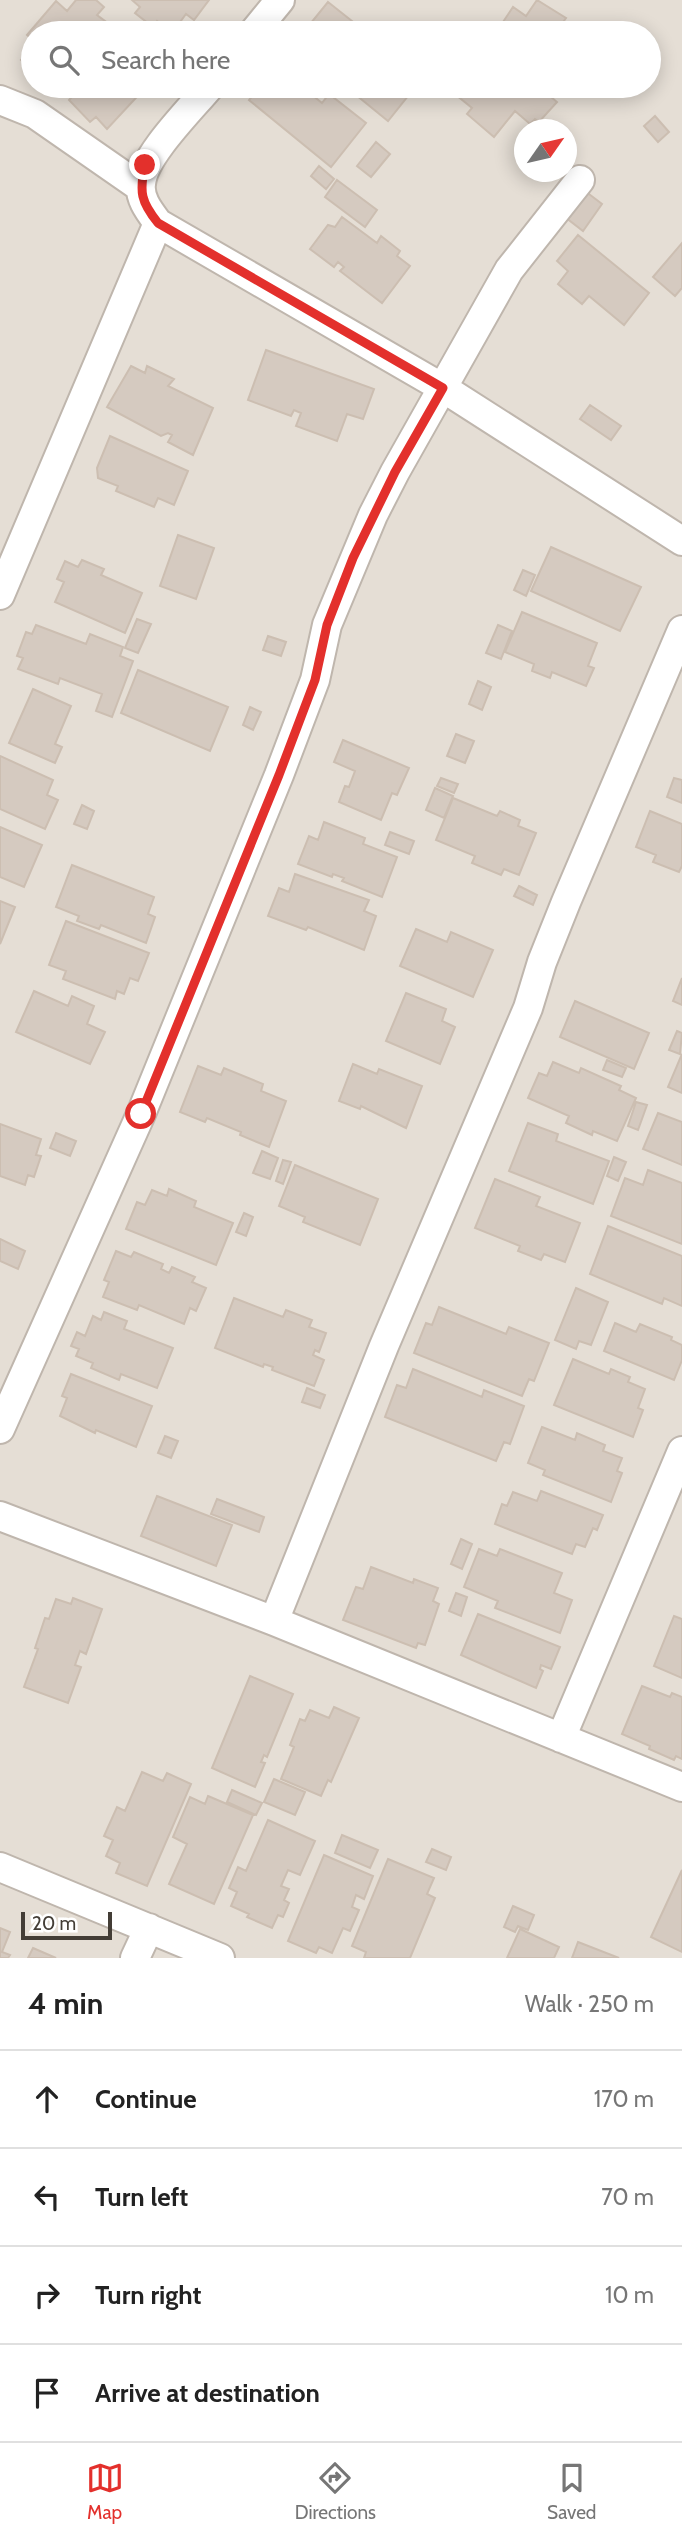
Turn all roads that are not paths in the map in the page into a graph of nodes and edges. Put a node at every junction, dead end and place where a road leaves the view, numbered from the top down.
1 (280, 0) edge
2 (263, 21) edge
3 (200, 98) edge
4 (0, 100) edge
5 (580, 180) dead end
6 (140, 187) junction
7 (158, 223) junction
8 (443, 388) junction
9 (682, 541) edge
10 (0, 594) edge
11 (682, 630) edge
12 (0, 1429) edge
13 (682, 1451) edge
14 (0, 1516) edge
15 (274, 1621) junction
16 (561, 1738) junction
17 (682, 1787) edge
18 (0, 1867) edge
19 (149, 1928) junction
20 (135, 1958) edge
21 (220, 1958) edge

1 - 2 street
3 - 6 street
4 - 6 street
5 - 8 street
6 - 7 street
7 - 8 street
7 - 10 street
8 - 9 street
8 - 12 street
11 - 15 street
13 - 16 street
14 - 15 street
15 - 16 street
16 - 17 street
18 - 19 street
19 - 20 street
19 - 21 street

